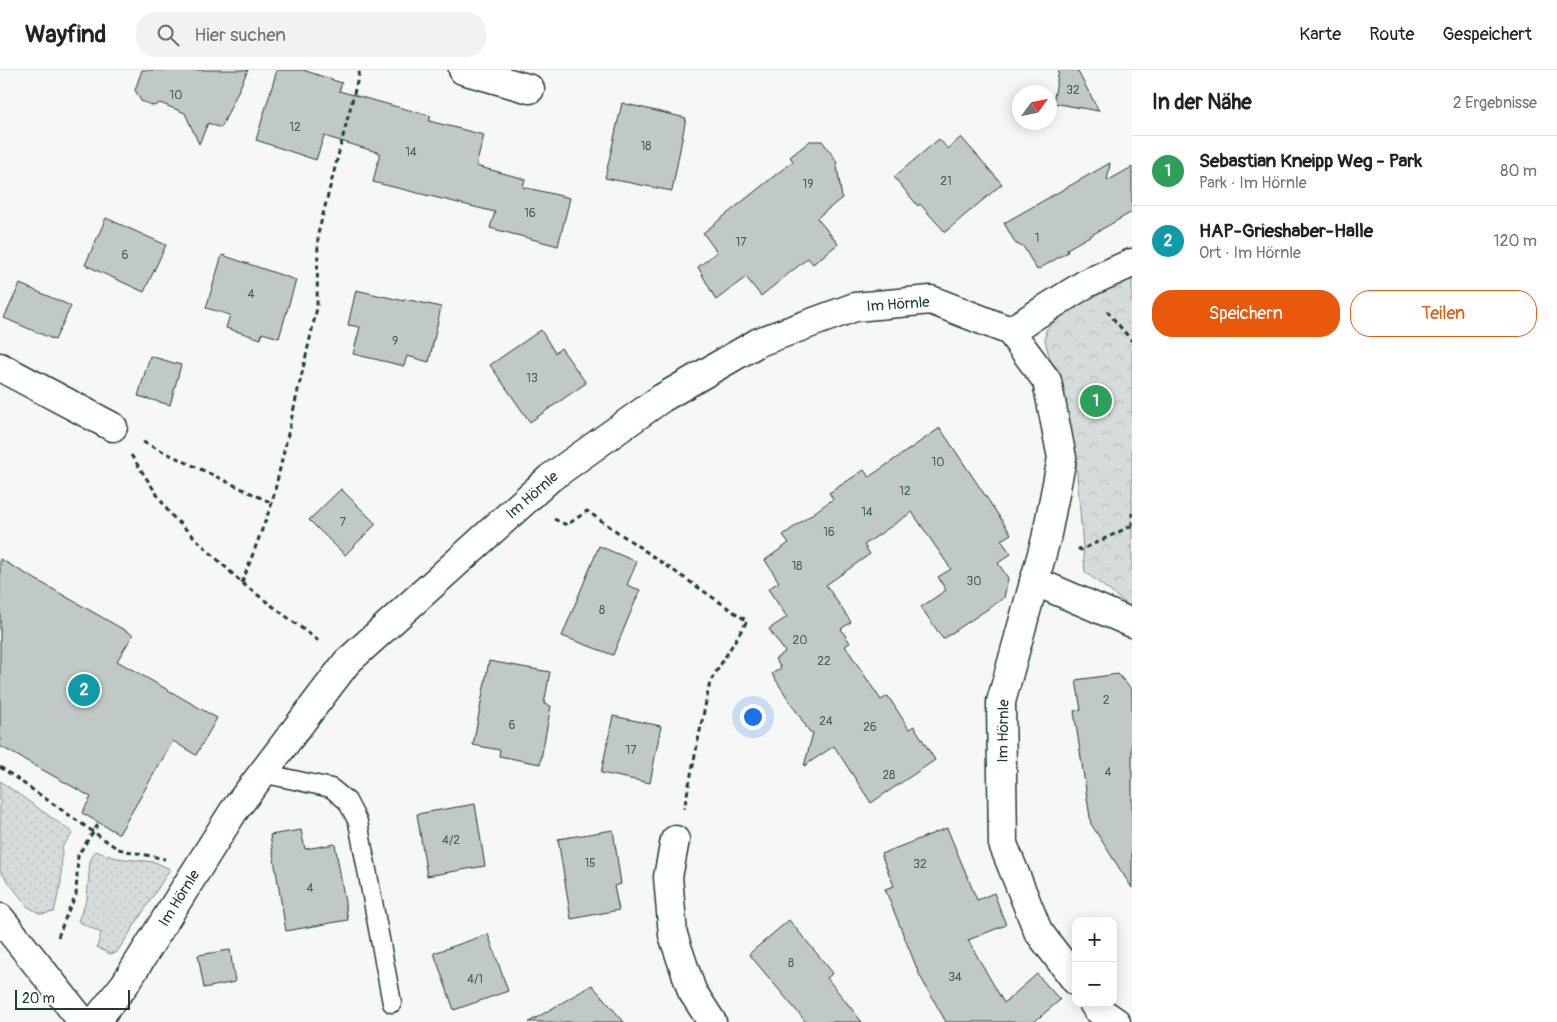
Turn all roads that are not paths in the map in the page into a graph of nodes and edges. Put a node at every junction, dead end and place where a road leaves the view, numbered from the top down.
1 (463, 70) edge
2 (530, 89) dead end
3 (1132, 263) edge
4 (1010, 330) junction
5 (0, 367) edge
6 (113, 427) road end
7 (1034, 581) junction
8 (1132, 623) edge
9 (262, 773) junction
10 (675, 840) road end
11 (0, 918) edge
12 (1072, 976) edge
13 (392, 1003) dead end
14 (1096, 1007) edge
15 (83, 1022) edge
16 (96, 1022) edge
17 (712, 1022) edge
18 (1116, 1022) edge

1 - 2 street
3 - 4 street
4 - 7 street, Im Hörnle
4 - 9 street, Im Hörnle
5 - 6 street
7 - 8 street
7 - 12 street, Im Hörnle
9 - 13 lane
9 - 16 street, Im Hörnle
10 - 17 street
11 - 15 street
14 - 18 street

